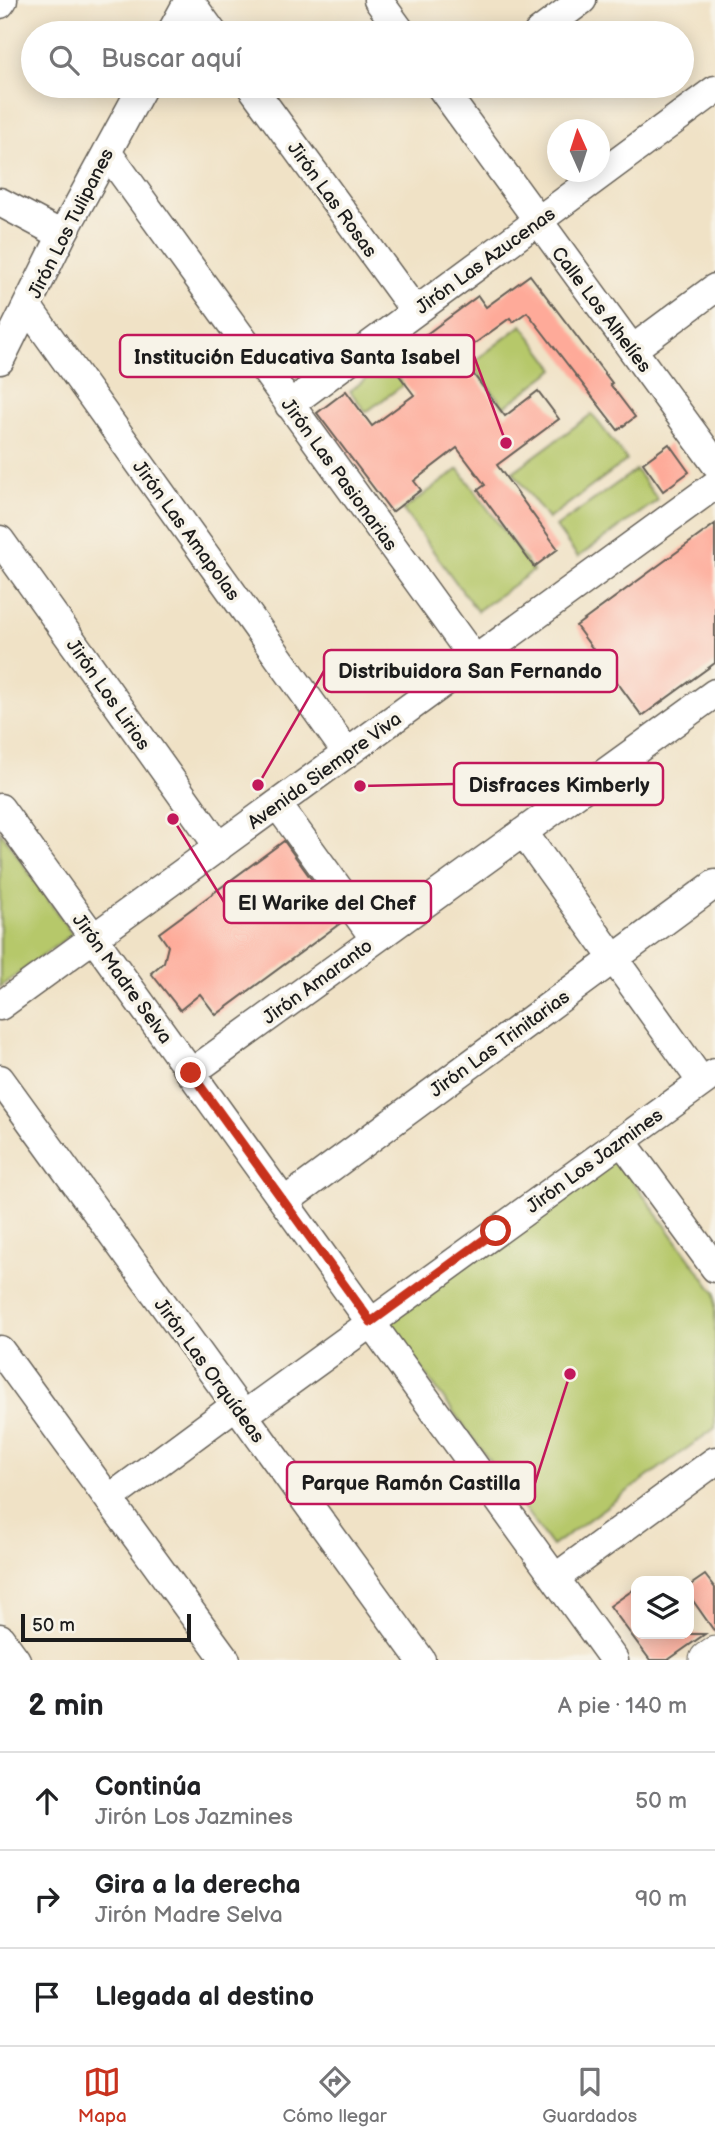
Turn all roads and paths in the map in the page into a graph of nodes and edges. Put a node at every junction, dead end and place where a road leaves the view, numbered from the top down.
1 (3, 0) edge
2 (189, 0) edge
3 (378, 0) edge
4 (582, 0) edge
5 (0, 5) edge
6 (178, 21) edge
7 (204, 21) edge
8 (393, 21) edge
9 (554, 21) edge
10 (715, 90) edge
11 (136, 98) edge
12 (260, 98) edge
13 (458, 98) edge
14 (107, 152) junction
15 (0, 202) edge
16 (537, 221) junction
17 (62, 235) junction
18 (715, 288) edge
19 (27, 306) junction
20 (415, 312) junction
21 (633, 349) junction
22 (0, 360) edge
23 (289, 405) junction
24 (715, 463) edge
25 (715, 485) edge
26 (0, 540) edge
27 (475, 660) junction
28 (715, 693) edge
29 (347, 753) junction
30 (277, 804) junction
31 (0, 808) edge
32 (523, 832) junction
33 (219, 847) junction
34 (715, 884) edge
35 (94, 938) junction
36 (375, 939) junction
37 (614, 959) junction
38 (0, 1006) edge
39 (191, 1073) junction
40 (709, 1077) edge
41 (0, 1079) edge
42 (621, 1140) junction
43 (284, 1202) junction
44 (715, 1268) edge
45 (371, 1322) junction
46 (0, 1350) edge
47 (240, 1410) junction
48 (715, 1461) edge
49 (108, 1499) junction
50 (555, 1578) junction
51 (0, 1638) edge
52 (715, 1655) edge
53 (16, 1660) edge
54 (226, 1660) edge
55 (421, 1660) edge
56 (614, 1660) edge
57 (708, 1660) edge

1 - 5 street
2 - 6 street
2 - 7 street
3 - 8 street
4 - 9 street
10 - 16 street, Jirón Las Azucenas
11 - 14 street, Jirón Los Tulipanes
12 - 20 street, Jirón Las Rosas
13 - 16 street, Calle Los Alhelíes
14 - 17 street, Jirón Los Tulipanes
14 - 23 street, Jirón Las Pasionarias
15 - 17 street
16 - 20 street, Jirón Las Azucenas
16 - 21 street, Calle Los Alhelíes
17 - 19 street, Jirón Los Tulipanes
18 - 21 street
19 - 22 street, Jirón Los Tulipanes
19 - 29 street, Jirón Las Amapolas
20 - 23 street, Jirón Las Azucenas
21 - 24 street, Calle Los Alhelíes
23 - 27 street, Jirón Las Pasionarias
25 - 27 street, Avenida Siempre Viva
26 - 33 street, Jirón Los Lirios
27 - 29 street, Avenida Siempre Viva
28 - 32 street, Jirón Amaranto
29 - 30 street, Avenida Siempre Viva
30 - 33 street, Avenida Siempre Viva
30 - 36 street
31 - 35 street, Jirón Madre Selva
32 - 36 street, Jirón Amaranto
32 - 37 street
33 - 35 street, Avenida Siempre Viva
34 - 37 street, Jirón Las Trinitarias
35 - 38 street, Avenida Siempre Viva
35 - 39 street, Jirón Madre Selva
36 - 39 street, Jirón Amaranto
37 - 40 street
37 - 43 street, Jirón Las Trinitarias
39 - 43 street, Jirón Madre Selva
40 - 42 street, Jirón Los Jazmines
41 - 47 street, Jirón Las Orquídeas
42 - 44 street
42 - 45 street, Jirón Los Jazmines
43 - 45 street, Jirón Madre Selva
45 - 47 street, Jirón Los Jazmines
45 - 50 street, Jirón Madre Selva
46 - 49 street
47 - 49 street, Jirón Los Jazmines
47 - 55 street, Jirón Las Orquídeas
48 - 50 street
49 - 54 street
50 - 56 street, Jirón Madre Selva
51 - 53 street
52 - 57 main road

